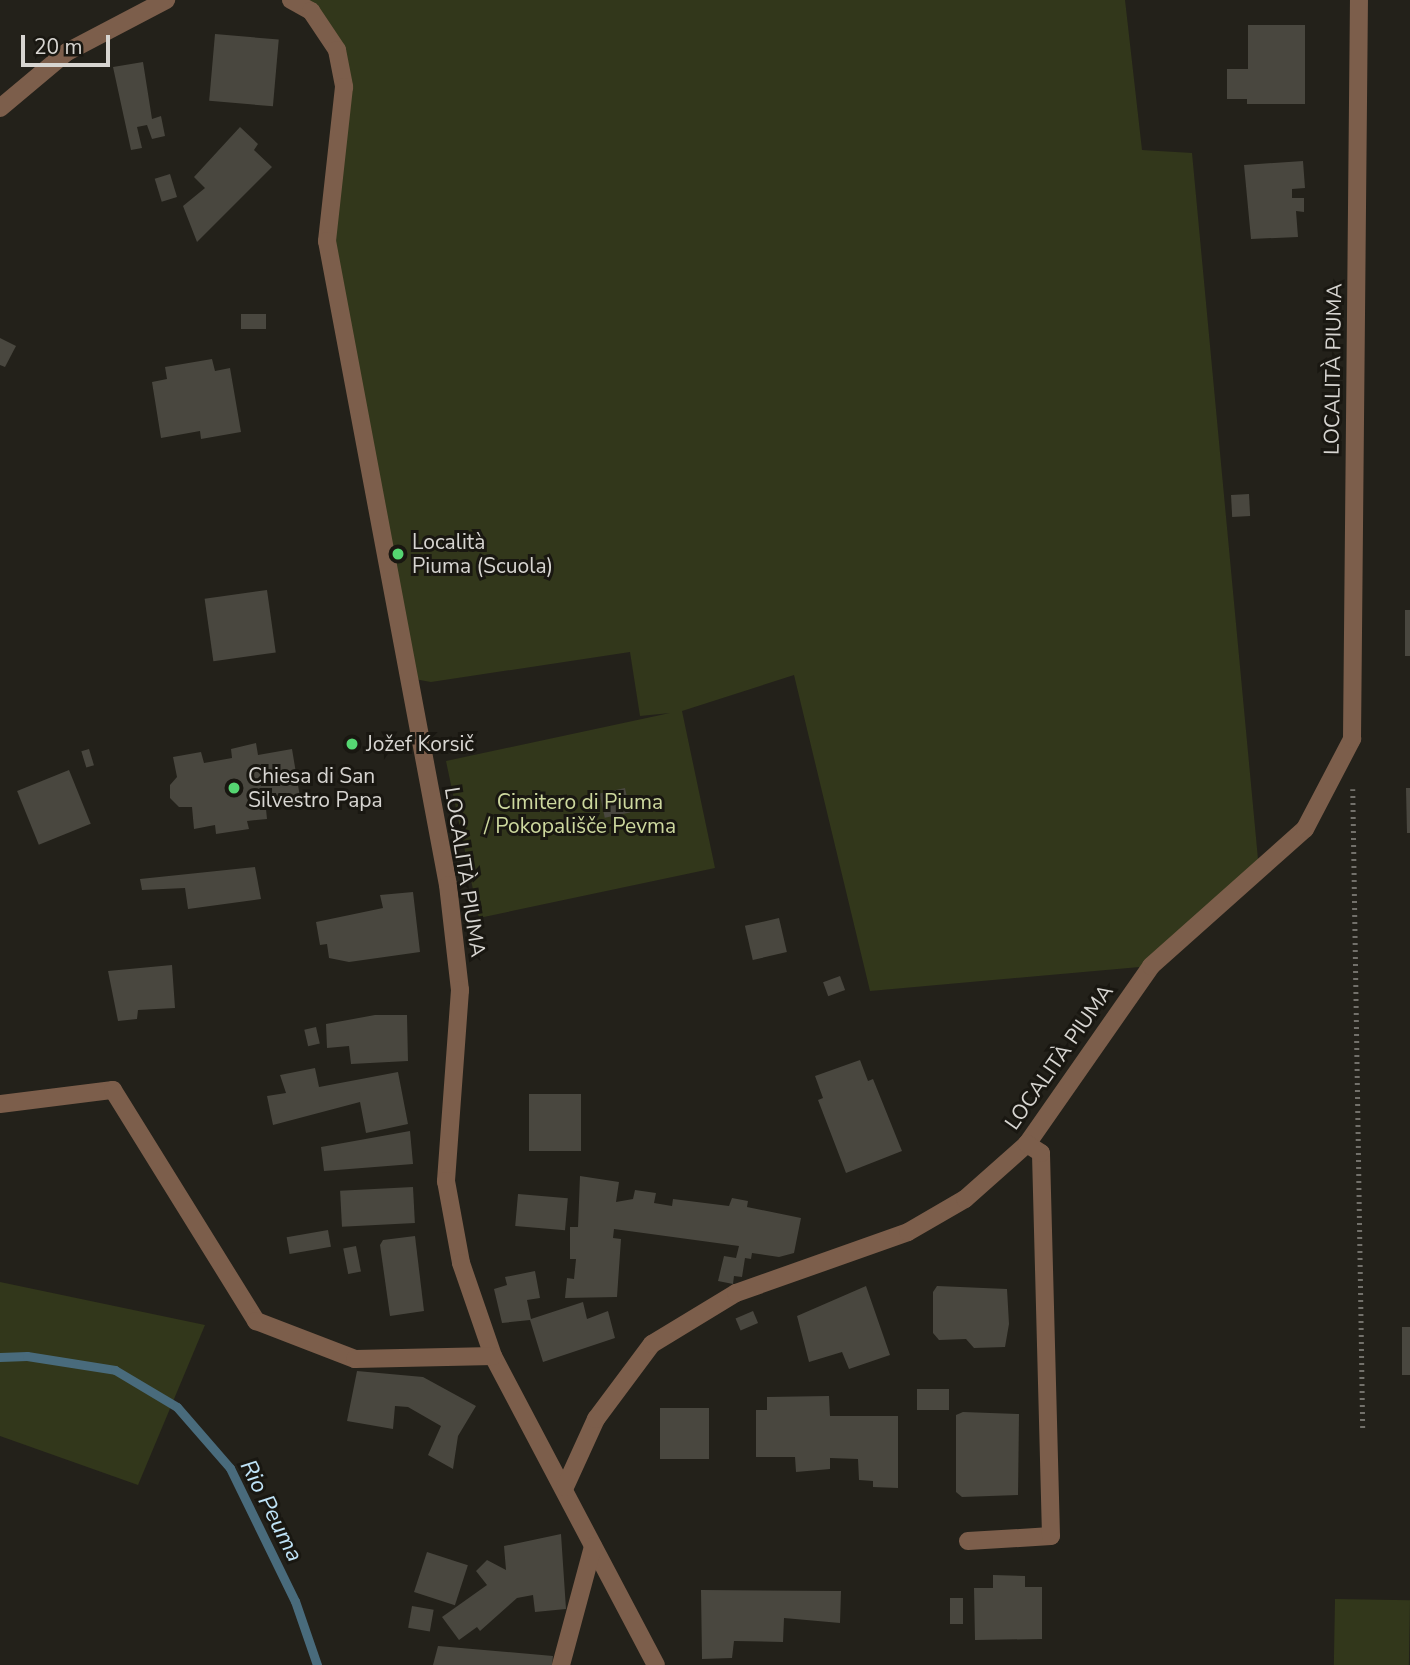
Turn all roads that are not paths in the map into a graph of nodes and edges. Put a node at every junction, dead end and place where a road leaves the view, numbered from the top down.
1 (166, 0) edge
2 (290, 0) edge
3 (1359, 0) edge
4 (0, 108) edge
5 (0, 1104) edge
6 (1027, 1144) junction
7 (493, 1356) junction
8 (565, 1487) junction
9 (968, 1541) dead end
10 (593, 1546) junction
11 (561, 1665) edge
12 (656, 1665) edge

1 - 4 street
2 - 7 street, LOCALITÀ PIUMA
3 - 6 street, LOCALITÀ PIUMA
5 - 7 street
6 - 8 street, LOCALITÀ PIUMA
6 - 9 street
7 - 8 street, LOCALITÀ PIUMA
8 - 10 street, LOCALITÀ PIUMA
10 - 11 street
10 - 12 street, LOCALITÀ PIUMA

